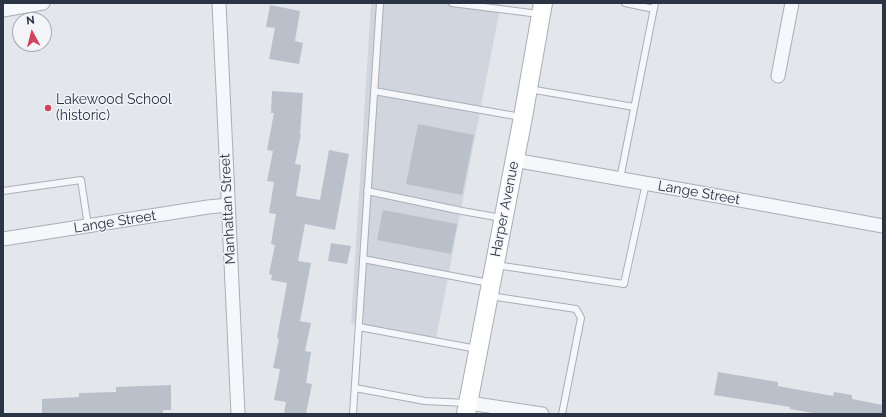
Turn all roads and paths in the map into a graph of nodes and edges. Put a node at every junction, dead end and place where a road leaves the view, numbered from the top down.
1 (43, 3) edge
2 (219, 3) edge
3 (380, 3) edge
4 (452, 3) edge
5 (625, 3) edge
6 (792, 3) edge
7 (655, 6) edge
8 (542, 8) edge
9 (3, 10) edge
10 (778, 76) dead end
11 (528, 89) junction
12 (374, 90) junction
13 (634, 107) junction
14 (523, 117) junction
15 (514, 160) junction
16 (620, 179) junction
17 (646, 183) junction
18 (3, 191) edge
19 (367, 191) junction
20 (228, 205) junction
21 (503, 218) junction
22 (88, 226) junction
23 (883, 226) edge
24 (3, 239) edge
25 (363, 259) junction
26 (494, 264) junction
27 (490, 290) junction
28 (358, 327) junction
29 (478, 350) junction
30 (354, 388) junction
31 (468, 409) edge
32 (238, 414) edge
33 (353, 414) edge
34 (542, 414) edge
35 (562, 414) edge

1 - 9 street
2 - 20 street, Manhattan Street
3 - 12 lane
4 - 8 lane
5 - 7 lane
6 - 10 street
7 - 13 lane
8 - 11 main road, Harper Avenue
11 - 13 lane
11 - 14 main road, Harper Avenue
12 - 14 lane
12 - 19 lane
13 - 16 lane
14 - 15 main road, Harper Avenue
15 - 16 street, Lange Street
15 - 21 main road, Harper Avenue
16 - 17 street, Lange Street
17 - 23 street, Lange Street
17 - 26 lane
18 - 22 lane
19 - 21 lane
19 - 25 lane
20 - 22 street, Lange Street
20 - 32 street, Manhattan Street
21 - 26 main road, Harper Avenue
22 - 24 street, Lange Street
25 - 27 lane
25 - 28 lane
26 - 27 main road, Harper Avenue
27 - 29 main road, Harper Avenue
27 - 35 lane
28 - 29 lane
28 - 30 lane
29 - 31 main road, Harper Avenue
30 - 31 lane
30 - 33 lane
31 - 34 street

